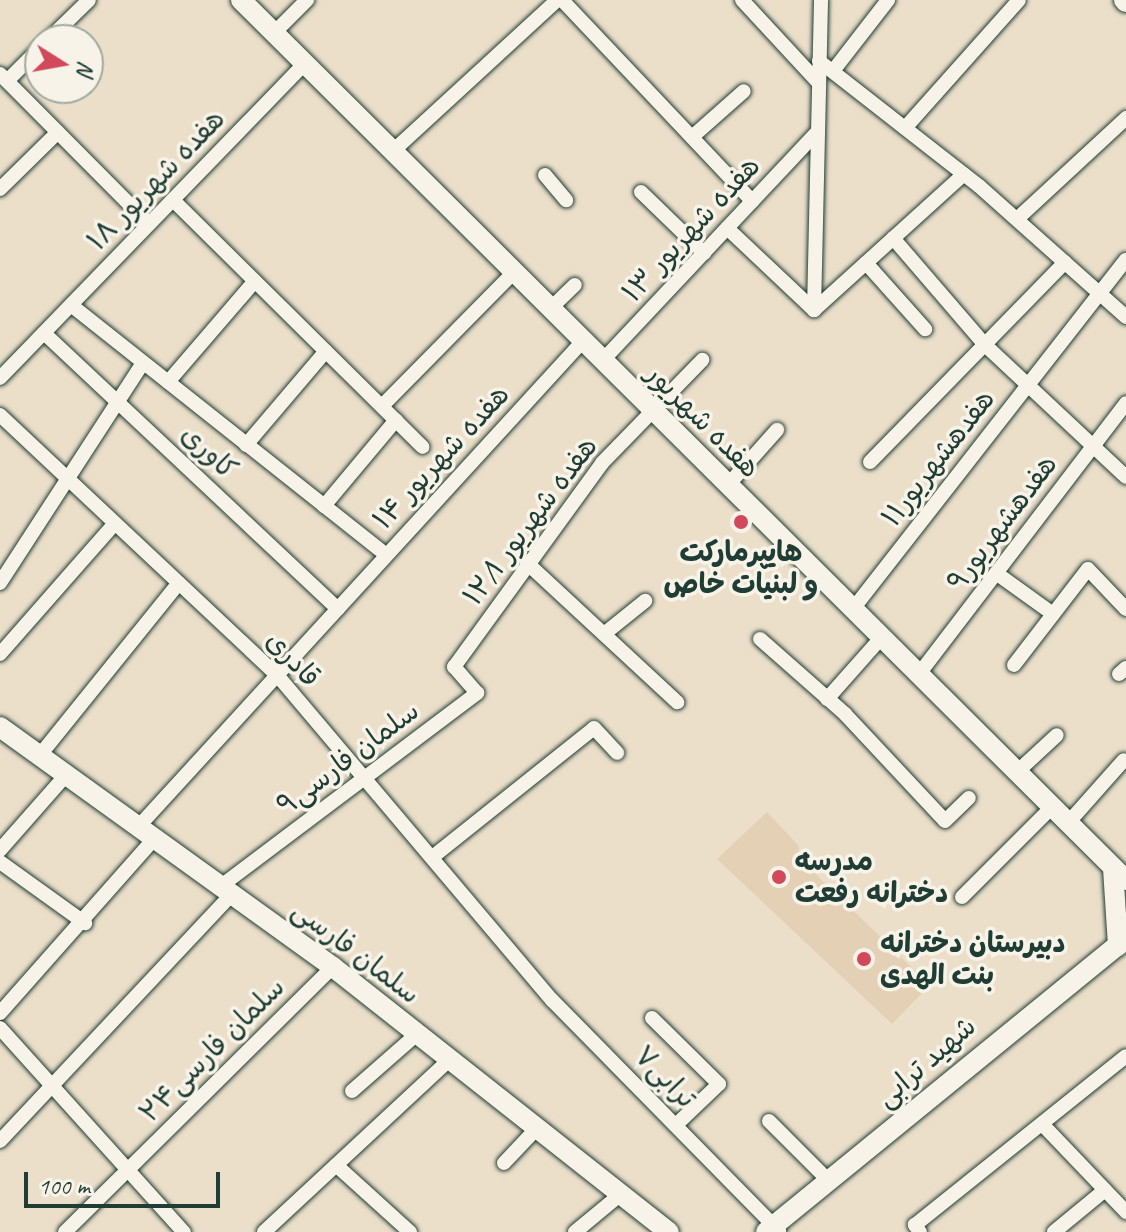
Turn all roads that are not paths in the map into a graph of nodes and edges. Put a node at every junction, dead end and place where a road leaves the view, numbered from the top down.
1 (89, 0) edge
2 (241, 0) edge
3 (307, 0) edge
4 (560, 0) edge
5 (742, 0) edge
6 (821, 0) edge
7 (888, 0) edge
8 (1019, 0) edge
9 (64, 24) edge
10 (274, 33) junction
11 (24, 61) edge
12 (819, 61) junction
13 (305, 63) junction
14 (833, 71) junction
15 (3, 77) edge
16 (818, 82) junction
17 (744, 91) dead end
18 (1126, 118) edge
19 (905, 128) junction
20 (58, 132) junction
21 (816, 133) junction
22 (692, 137) junction
23 (393, 151) junction
24 (964, 174) junction
25 (545, 175) dead end
26 (0, 189) edge
27 (641, 192) dead end
28 (173, 200) junction
29 (566, 200) dead end
30 (752, 201) junction
31 (1017, 219) junction
32 (149, 224) junction
33 (727, 228) junction
34 (893, 238) junction
35 (704, 253) junction
36 (1126, 260) edge
37 (1065, 262) junction
38 (866, 263) junction
39 (514, 272) junction
40 (255, 281) junction
41 (575, 285) dead end
42 (1101, 293) junction
43 (71, 305) junction
44 (551, 308) junction
45 (814, 310) junction
46 (1126, 317) edge
47 (925, 329) dead end
48 (44, 333) junction
49 (583, 341) junction
50 (985, 345) junction
51 (326, 351) junction
52 (603, 360) junction
53 (702, 360) dead end
54 (143, 363) junction
55 (0, 378) edge
56 (168, 382) junction
57 (1029, 384) junction
58 (118, 401) junction
59 (1126, 403) edge
60 (382, 406) junction
61 (656, 413) junction
62 (0, 415) edge
63 (396, 420) junction
64 (777, 430) dead end
65 (1096, 443) junction
66 (246, 445) junction
67 (423, 447) dead end
68 (870, 462) dead end
69 (1126, 477) edge
70 (67, 478) junction
71 (728, 485) junction
72 (324, 506) junction
73 (115, 523) junction
74 (386, 555) junction
75 (527, 563) junction
76 (996, 573) junction
77 (0, 583) edge
78 (179, 583) junction
79 (645, 601) dead end
80 (1125, 607) edge
81 (338, 609) junction
82 (853, 609) junction
83 (1053, 614) junction
84 (604, 634) junction
85 (881, 638) junction
86 (760, 639) dead end
87 (0, 654) edge
88 (1014, 665) dead end
89 (454, 667) joint
90 (919, 674) junction
91 (278, 676) junction
92 (827, 699) junction
93 (677, 702) dead end
94 (0, 727) edge
95 (1057, 735) dead end
96 (617, 753) dead end
97 (40, 755) junction
98 (1124, 760) dead end
99 (1017, 772) junction
100 (67, 774) junction
101 (363, 779) junction
102 (969, 798) dead end
103 (1052, 807) junction
104 (1068, 823) junction
105 (147, 832) junction
106 (0, 850) edge
107 (435, 855) junction
108 (0, 862) edge
109 (1120, 874) edge
110 (227, 890) junction
111 (962, 897) dead end
112 (85, 923) junction
113 (1122, 944) edge
114 (521, 962) joint
115 (333, 967) junction
116 (0, 1013) edge
117 (652, 1018) dead end
118 (0, 1028) edge
119 (418, 1033) junction
120 (1126, 1056) edge
121 (450, 1059) junction
122 (52, 1086) junction
123 (352, 1091) dead end
124 (769, 1121) dead end
125 (1042, 1124) junction
126 (676, 1125) junction
127 (538, 1127) junction
128 (0, 1141) edge
129 (504, 1163) dead end
130 (336, 1165) junction
131 (128, 1170) junction
132 (829, 1181) junction
133 (1105, 1190) junction
134 (622, 1193) junction
135 (1126, 1212) edge
136 (778, 1230) edge
137 (65, 1232) edge
138 (184, 1232) edge
139 (264, 1232) edge
140 (410, 1232) edge
141 (575, 1232) edge
142 (669, 1232) edge
143 (920, 1232) edge
144 (1054, 1232) edge

1 - 9 street
2 - 10 main road, هفده شهریور
3 - 10 street
4 - 22 street
4 - 23 street
5 - 16 street
6 - 12 street
7 - 14 street
8 - 19 street
10 - 13 main road, هفده شهریور
11 - 15 street
12 - 14 street
12 - 16 street
13 - 23 main road, هفده شهریور
13 - 28 street, هفده شهریور ۱۸
14 - 19 street
15 - 20 street
16 - 21 street
17 - 22 street
18 - 31 street
19 - 24 street
20 - 26 street
20 - 32 street
21 - 30 street, هفده شهریور ۱۳
21 - 45 street
22 - 30 street
23 - 39 main road, هفده شهریور
24 - 31 street
24 - 34 street
25 - 29 street
27 - 35 street
28 - 32 street, هفده شهریور ۱۸
28 - 40 street
30 - 33 street, هفده شهریور ۱۳
31 - 37 street
32 - 43 street, هفده شهریور ۱۸
33 - 35 street, هفده شهریور ۱۳
33 - 45 street
34 - 38 street
34 - 50 street
35 - 52 street, هفده شهریور ۱۳
36 - 42 street, هفدهشهریور۱۱
37 - 42 street
37 - 50 street
38 - 45 street
38 - 47 street
39 - 44 main road, هفده شهریور
39 - 60 street
40 - 51 street
40 - 56 street
41 - 44 street
42 - 46 street
42 - 57 street, هفدهشهریور۱۱
43 - 48 street, هفده شهریور ۱۸
43 - 54 street
44 - 49 main road, هفده شهریور
48 - 55 street, هفده شهریور ۱۸
48 - 58 street, کاوری
49 - 52 main road, هفده شهریور
49 - 74 street, هفده شهریور ۱۴
50 - 57 street
50 - 68 street
51 - 60 street
51 - 66 street
52 - 61 main road, هفده شهریور
53 - 61 street, هفده شهریور ۱۲/۱
54 - 56 street
54 - 58 street
56 - 66 street
57 - 65 street
57 - 82 street, هفدهشهریور۱۱
58 - 70 street
58 - 81 street, کاوری
59 - 65 street, هفدهشهریور۹
60 - 63 street
61 - 71 main road, هفده شهریور
61 - 75 street, هفده شهریور ۱۲/۱
62 - 70 street, قادری
63 - 67 street
63 - 72 street
64 - 71 street
65 - 69 street
65 - 76 street, هفدهشهریور۹
66 - 72 street
70 - 73 street, قادری
70 - 77 street
71 - 82 main road, هفده شهریور
72 - 74 street
73 - 78 street, قادری
73 - 87 street
74 - 81 street, هفده شهریور ۱۴
75 - 84 street
75 - 89 street, هفده شهریور ۱۲/۱
76 - 83 street
76 - 90 street, هفدهشهریور۹
78 - 91 street, قادری
78 - 97 street
79 - 84 street
80 - 83 street
81 - 91 street, هفده شهریور ۱۴
82 - 85 main road, هفده شهریور
83 - 88 street
84 - 93 street
85 - 90 main road, هفده شهریور
85 - 92 street
86 - 92 street
89 - 101 street, سلمان فارسی۹
90 - 99 main road, هفده شهریور
91 - 101 street, قادری
91 - 105 street, هفده شهریور ۱۴
92 - 102 street
94 - 97 main road, سلمان فارسی
95 - 99 street
96 - 107 street
97 - 100 main road, سلمان فارسی
98 - 104 street
99 - 103 main road, هفده شهریور
100 - 105 main road, سلمان فارسی
100 - 106 street
101 - 107 street, قادری
101 - 110 street, سلمان فارسی۹
103 - 104 main road, هفده شهریور
103 - 111 street
104 - 109 main road, هفده شهریور
105 - 110 main road, سلمان فارسی
105 - 112 street, هفده شهریور ۱۴
107 - 114 street, قادری
108 - 112 street
109 - 113 main road
110 - 115 main road, سلمان فارسی
110 - 122 street, سلمان فارسی۹
112 - 116 street, هفده شهریور ۱۴
113 - 132 main road, شهید ترابی
114 - 126 street, ترابی۷
115 - 119 main road, سلمان فارسی
115 - 131 street, سلمان فارسی۲۴
117 - 126 street
118 - 122 street
119 - 121 main road, سلمان فارسی
119 - 123 street
120 - 125 street
121 - 127 main road, سلمان فارسی
121 - 130 street
122 - 128 street, سلمان فارسی۹
122 - 131 street
124 - 132 street
125 - 133 street
125 - 143 street
126 - 136 street, ترابی۷
127 - 129 street
127 - 134 main road, سلمان فارسی
130 - 139 street
130 - 140 street
131 - 137 street, سلمان فارسی۲۴
131 - 138 street
132 - 136 main road, شهید ترابی
133 - 135 street
133 - 144 street
134 - 141 street
134 - 142 main road, سلمان فارسی

